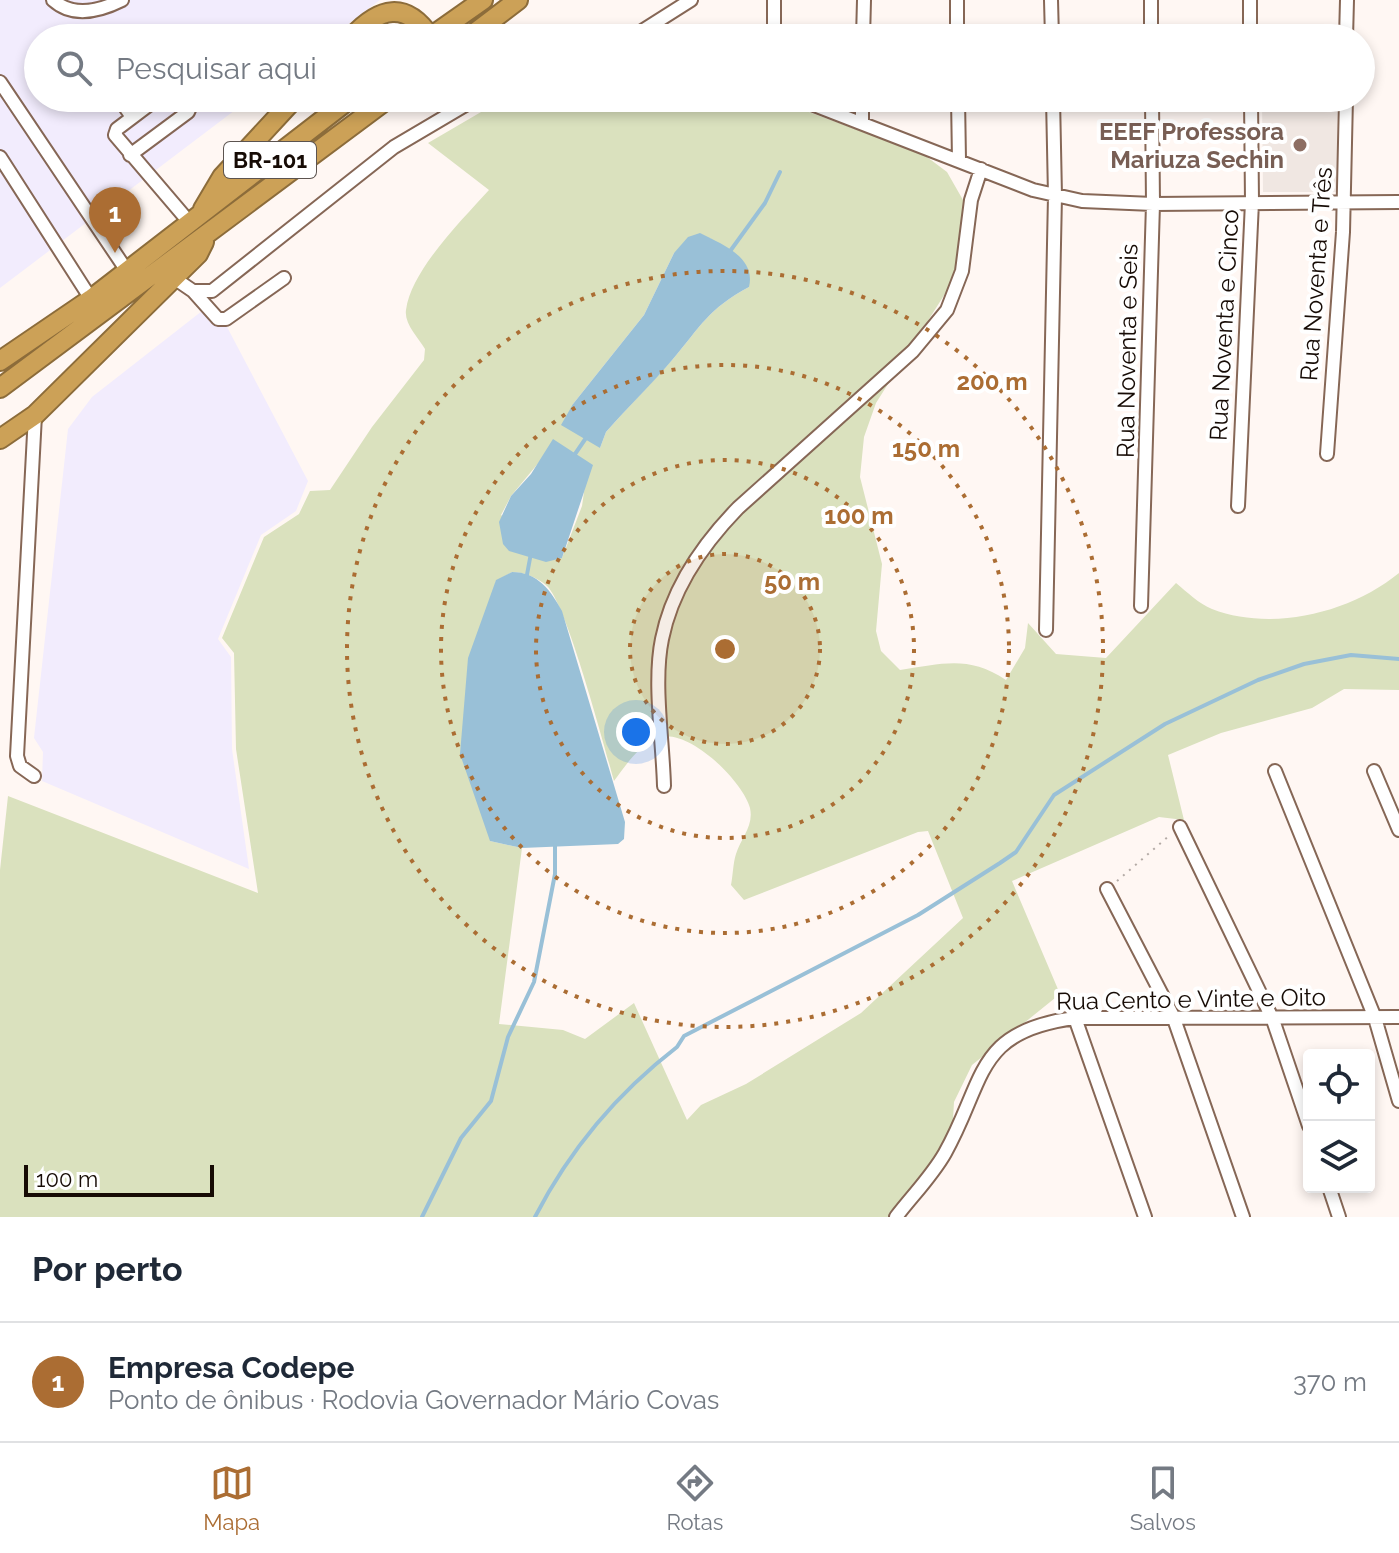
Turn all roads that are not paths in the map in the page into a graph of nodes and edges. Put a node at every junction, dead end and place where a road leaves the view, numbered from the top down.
1 (53, 0) edge
2 (122, 0) edge
3 (483, 0) edge
4 (518, 0) edge
5 (691, 0) edge
6 (774, 0) edge
7 (864, 0) edge
8 (957, 0) edge
9 (1051, 0) edge
10 (1151, 0) edge
11 (1250, 0) edge
12 (1347, 0) edge
13 (366, 24) edge
14 (421, 24) edge
15 (450, 24) edge
16 (486, 24) edge
17 (653, 24) edge
18 (774, 24) edge
19 (863, 24) edge
20 (957, 24) edge
21 (1052, 24) edge
22 (1151, 24) edge
23 (1250, 24) edge
24 (1346, 24) edge
25 (0, 82) edge
26 (129, 112) edge
27 (139, 112) edge
28 (188, 112) edge
29 (282, 112) edge
30 (333, 112) edge
31 (370, 112) edge
32 (453, 112) edge
33 (834, 112) edge
34 (862, 112) edge
35 (958, 112) edge
36 (1053, 112) edge
37 (1152, 112) edge
38 (1251, 112) edge
39 (1346, 112) edge
40 (132, 117) junction
41 (862, 122) junction
42 (130, 155) junction
43 (0, 157) edge
44 (959, 160) junction
45 (981, 169) junction
46 (1055, 196) junction
47 (1252, 202) junction
48 (1345, 202) junction
49 (1399, 202) edge
50 (1153, 204) junction
51 (194, 219) junction
52 (206, 234) junction
53 (127, 271) junction
54 (174, 278) junction
55 (284, 278) dead end
56 (193, 291) junction
57 (91, 299) junction
58 (0, 361) edge
59 (0, 388) edge
60 (35, 415) junction
61 (0, 439) edge
62 (1327, 454) dead end
63 (1238, 506) dead end
64 (1141, 606) dead end
65 (1046, 630) dead end
66 (1275, 771) dead end
67 (1374, 771) dead end
68 (34, 776) dead end
69 (664, 786) dead end
70 (1180, 827) road end
71 (1399, 830) edge
72 (1107, 889) road end
73 (1173, 1016) junction
74 (1399, 1017) edge
75 (1075, 1018) junction
76 (1375, 1018) junction
77 (1273, 1020) junction
78 (1399, 1101) edge
79 (1307, 1121) edge
80 (1331, 1193) edge
81 (896, 1217) edge
82 (1145, 1217) edge
83 (1243, 1217) edge
84 (1339, 1217) edge

1 - 2 street
3 - 15 highway
4 - 16 highway
5 - 17 street
6 - 18 street
7 - 19 street
8 - 20 street
9 - 21 street
10 - 22 street
11 - 23 street
12 - 24 street
13 - 14 highway
25 - 53 street
26 - 40 street
27 - 40 street
28 - 42 street
29 - 51 highway
30 - 51 highway, BR-101
31 - 52 highway, BR-101
32 - 56 street
33 - 41 street
34 - 41 street
35 - 44 street
36 - 46 street
37 - 50 street, Rua Noventa e Seis
38 - 47 street, Rua Noventa e Cinco
39 - 48 street, Rua Noventa e Três
40 - 42 street
41 - 44 street
42 - 51 street
43 - 57 street
44 - 45 street
45 - 46 street
45 - 69 street
46 - 50 street
46 - 65 street
47 - 48 street
47 - 50 street
47 - 63 street, Rua Noventa e Cinco
48 - 49 street
48 - 62 street, Rua Noventa e Três
50 - 64 street, Rua Noventa e Seis
51 - 53 highway, BR-101
52 - 54 highway
52 - 59 highway, BR-101
53 - 57 highway, BR-101
54 - 56 street
54 - 60 highway
55 - 56 street
57 - 58 highway, BR-101
60 - 61 highway
60 - 68 street
66 - 76 street
67 - 71 street
70 - 77 street
72 - 73 street
73 - 75 street, Rua Cento e Vinte e Oito
73 - 77 street, Rua Cento e Vinte e Oito
73 - 83 street
74 - 76 street, Rua Cento e Vinte e Oito
75 - 81 street, Rua Cento e Vinte e Oito
75 - 82 street
76 - 77 street, Rua Cento e Vinte e Oito
76 - 78 street
77 - 79 street
80 - 84 street

